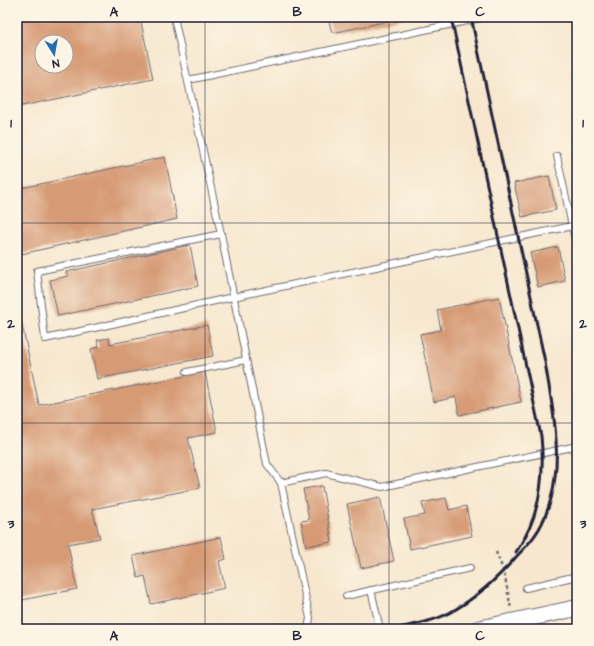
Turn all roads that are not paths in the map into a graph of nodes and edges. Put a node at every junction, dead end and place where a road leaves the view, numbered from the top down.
1 (174, 17) edge
2 (486, 17) edge
3 (188, 80) junction
4 (557, 156) dead end
5 (574, 225) edge
6 (221, 234) junction
7 (577, 249) edge
8 (233, 297) junction
9 (246, 360) junction
10 (187, 372) dead end
11 (577, 446) edge
12 (281, 483) junction
13 (470, 568) dead end
14 (577, 576) edge
15 (526, 588) dead end
16 (370, 590) junction
17 (346, 596) dead end
18 (577, 608) edge
19 (497, 627) edge
20 (308, 629) edge
21 (380, 629) edge
22 (478, 629) edge

1 - 3 lane
2 - 3 lane
3 - 6 lane
4 - 5 lane
5 - 7 lane
5 - 8 lane
6 - 8 lane
6 - 8 lane
8 - 9 lane
9 - 10 lane
9 - 12 lane
11 - 12 lane
12 - 20 lane
13 - 16 lane
14 - 15 lane
16 - 17 lane
16 - 21 lane
18 - 19 street
19 - 22 street

